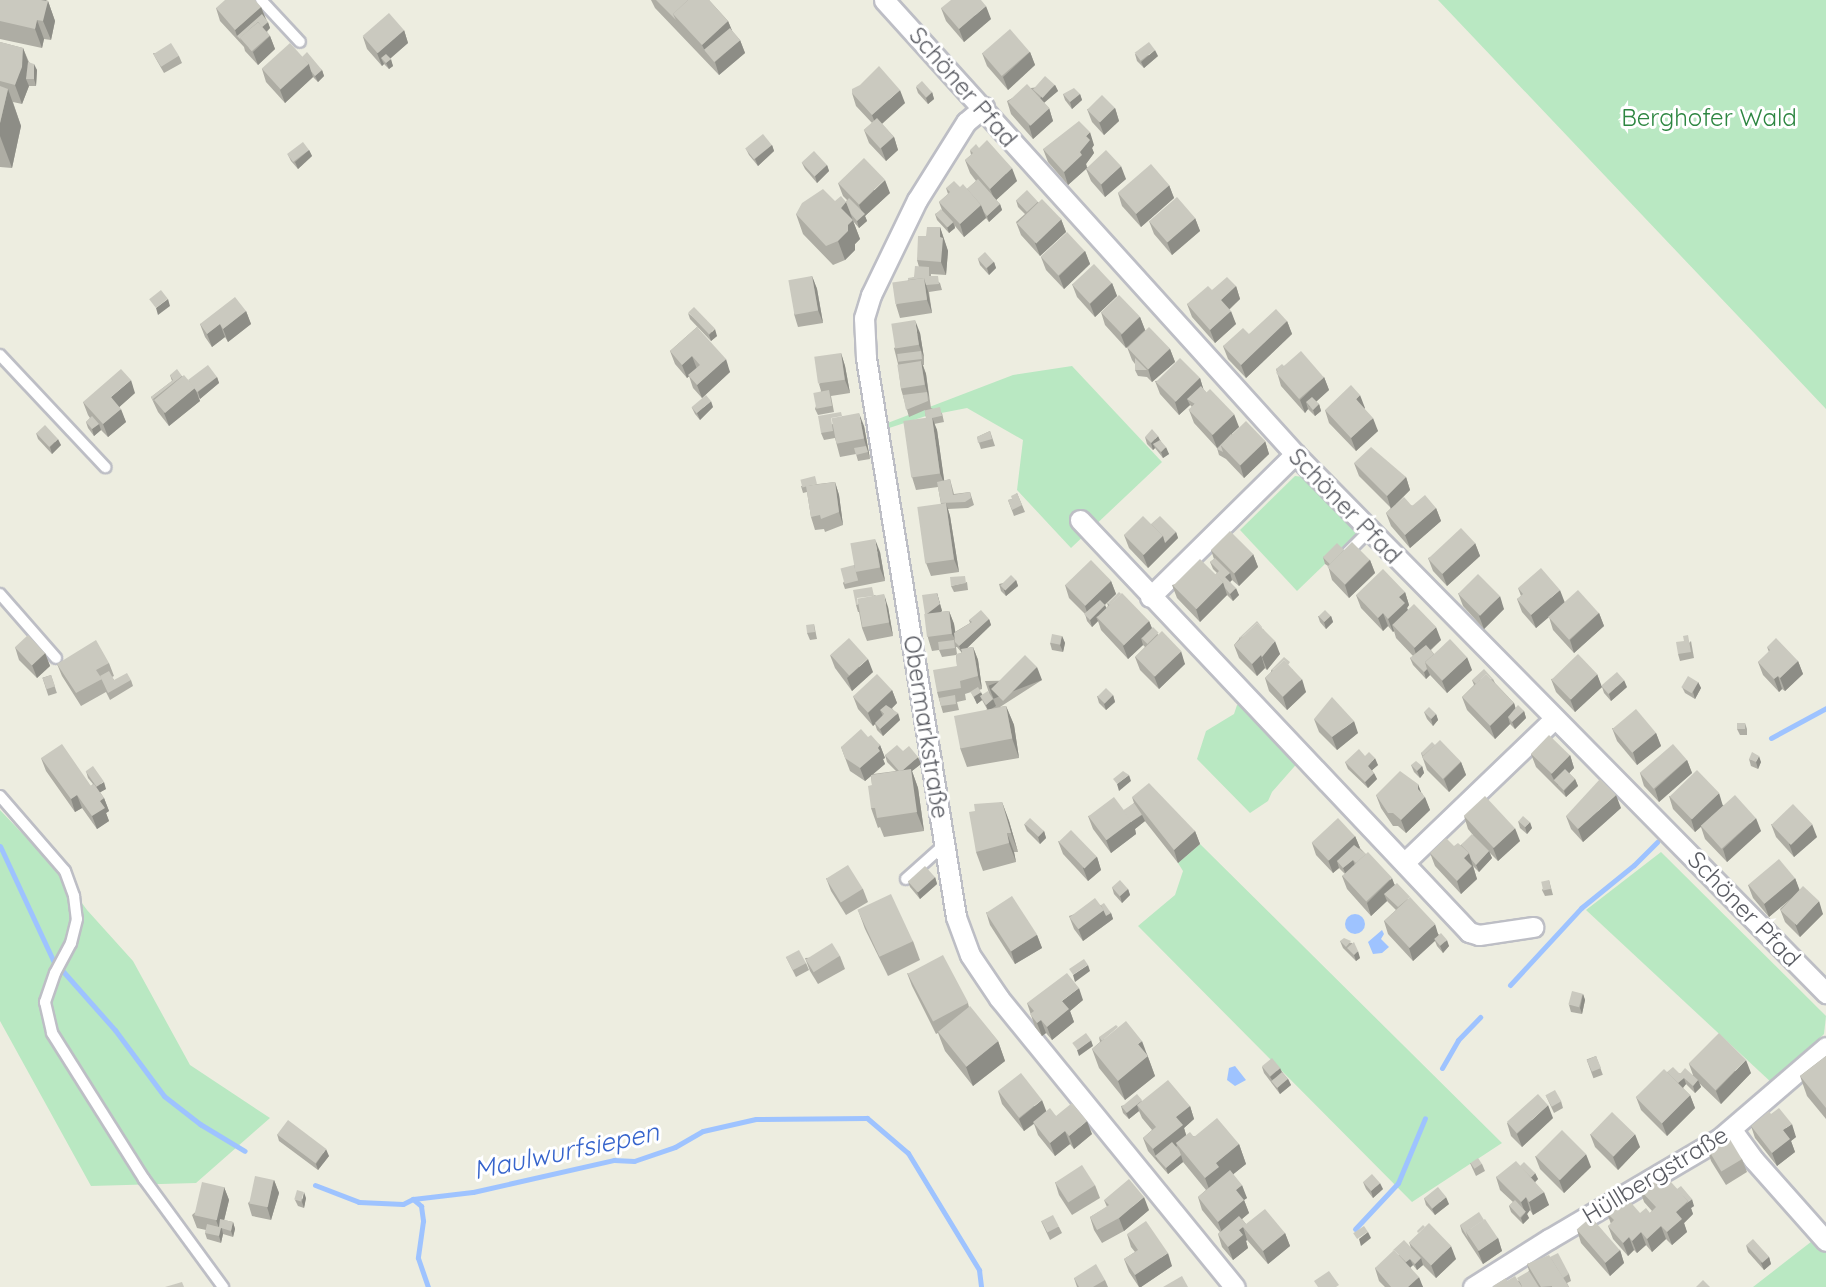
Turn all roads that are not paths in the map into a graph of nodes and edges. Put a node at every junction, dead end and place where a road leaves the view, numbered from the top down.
1 (261, 0) edge
2 (884, 0) edge
3 (300, 42) dead end
4 (984, 107) junction
5 (0, 355) edge
6 (1295, 454) junction
7 (105, 467) dead end
8 (1080, 520) dead end
9 (1369, 531) junction
10 (1345, 555) edge
11 (0, 594) edge
12 (1150, 597) junction
13 (56, 658) dead end
14 (1554, 719) junction
15 (0, 796) edge
16 (945, 844) junction
17 (1405, 862) junction
18 (906, 879) edge
19 (1533, 927) dead end
20 (1826, 993) edge
21 (1826, 1047) edge
22 (1732, 1130) junction
23 (1826, 1241) edge
24 (223, 1287) edge
25 (1235, 1287) edge
26 (1473, 1287) edge

1 - 3 lane
2 - 4 street, Schöner Pfad
4 - 6 street, Schöner Pfad
4 - 16 street, Obermarkstraße
5 - 7 lane
6 - 9 street, Schöner Pfad
6 - 12 street
8 - 12 street
9 - 10 lane
9 - 14 street, Schöner Pfad
11 - 13 lane
12 - 17 street
14 - 17 street
14 - 20 street, Schöner Pfad
15 - 24 lane
16 - 18 lane
16 - 25 street, Obermarkstraße
17 - 19 street
21 - 22 street, Hüllbergstraße
22 - 23 street
22 - 26 street, Hüllbergstraße

